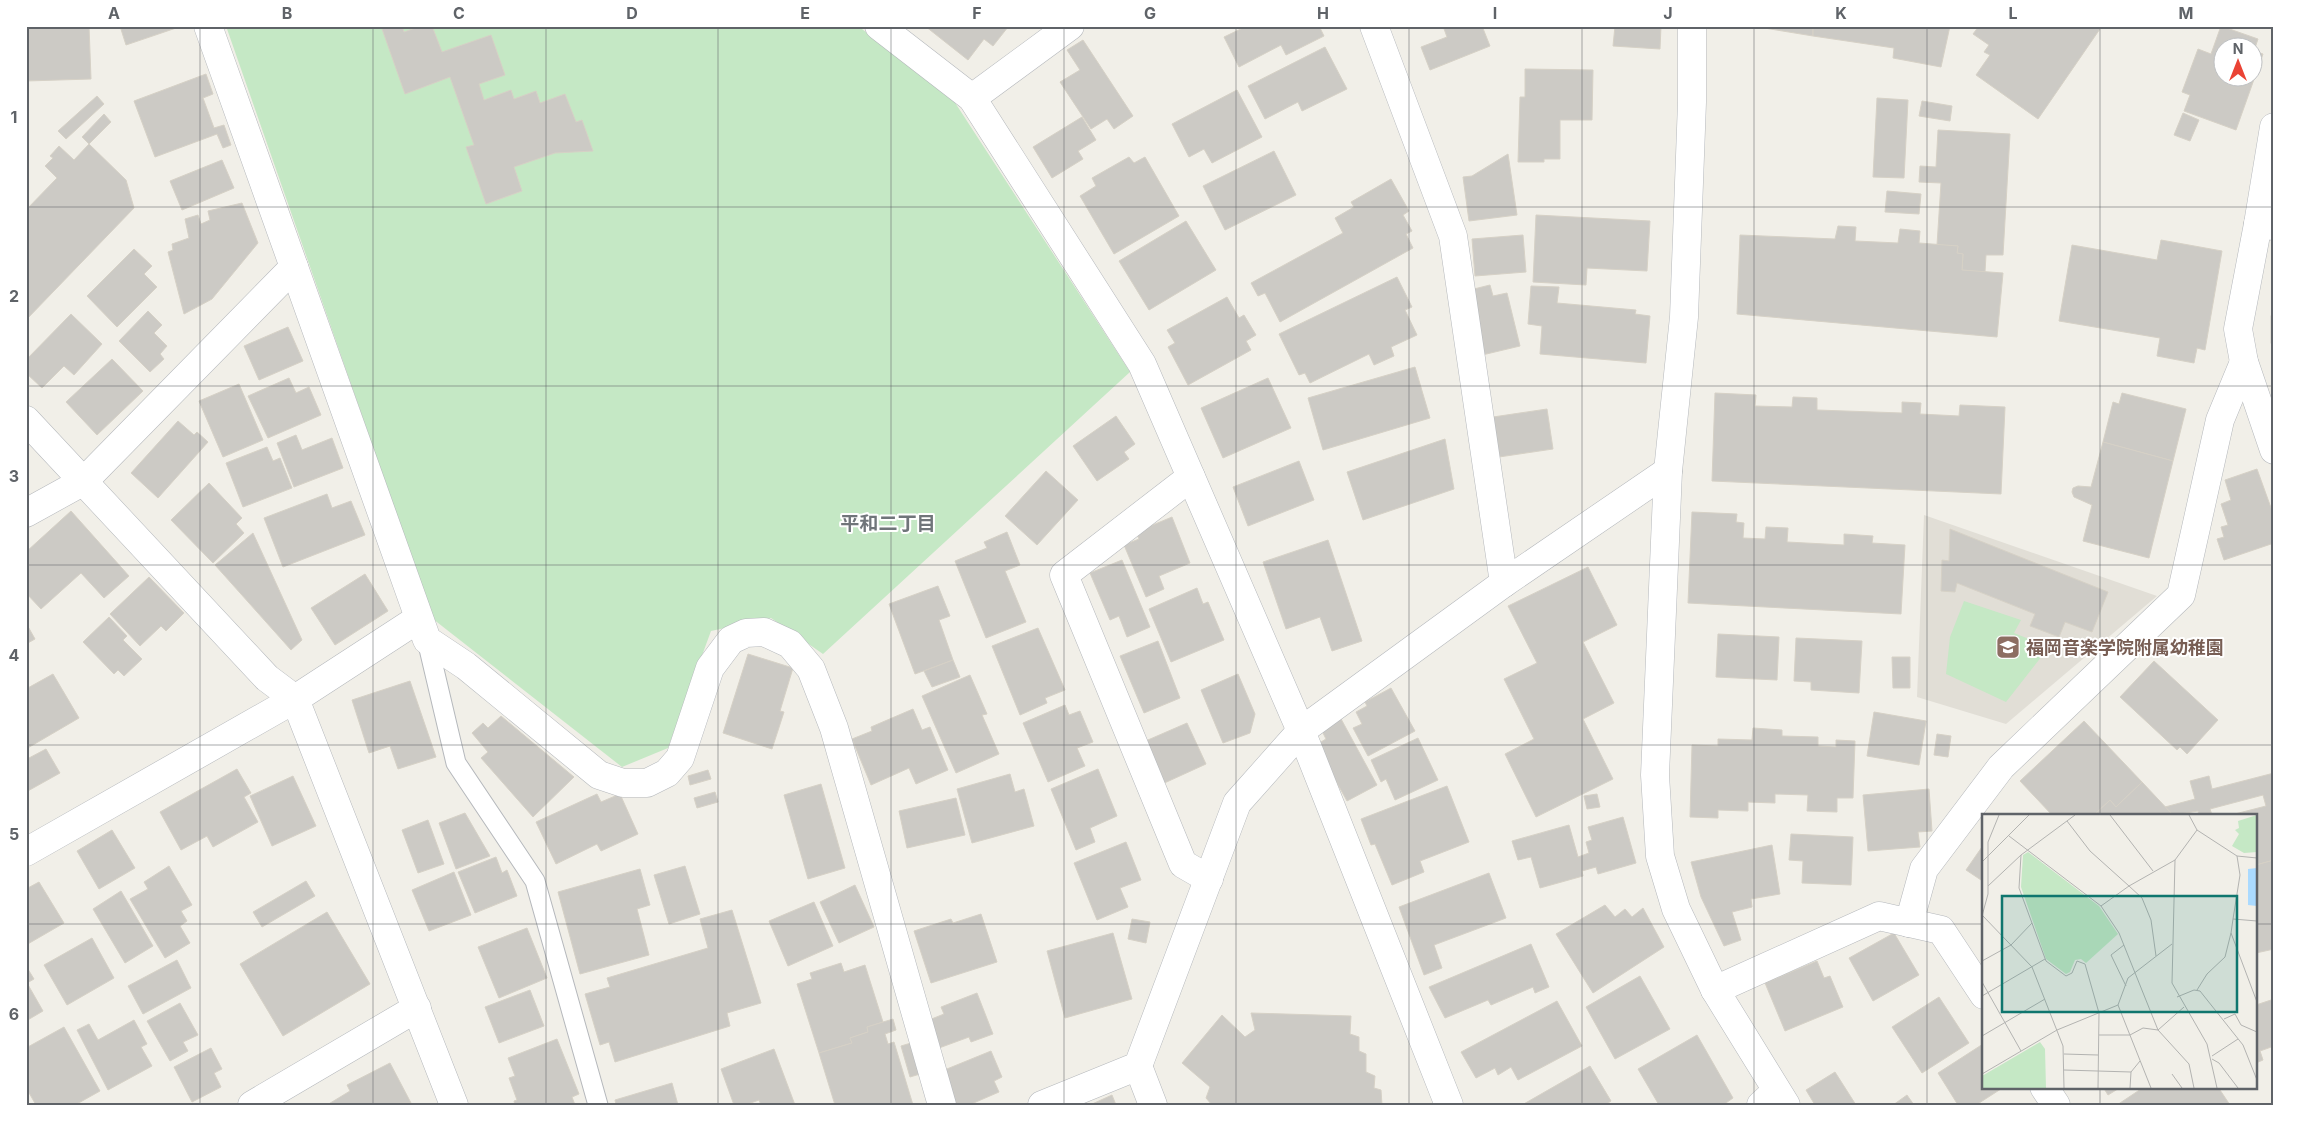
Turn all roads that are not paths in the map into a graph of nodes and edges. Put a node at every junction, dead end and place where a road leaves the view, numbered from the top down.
1 (208, 26) edge
2 (880, 26) edge
3 (1070, 26) edge
4 (1374, 26) edge
5 (1692, 26) edge
6 (972, 98) junction
7 (2274, 127) edge
8 (2266, 225) edge
9 (294, 267) junction
10 (2244, 362) junction
11 (26, 420) edge
12 (2274, 450) edge
13 (1668, 471) junction
14 (1192, 477) junction
15 (84, 481) junction
16 (26, 513) edge
17 (1504, 583) junction
18 (422, 629) junction
19 (295, 699) junction
20 (1301, 731) junction
21 (26, 852) edge
22 (1210, 879) junction
23 (1909, 923) junction
24 (1716, 990) junction
25 (1982, 992) edge
26 (417, 1008) junction
27 (1138, 1066) junction
28 (2045, 1088) edge
29 (1774, 1100) edge
30 (252, 1105) edge
31 (454, 1105) edge
32 (598, 1105) edge
33 (942, 1105) edge
34 (1042, 1105) edge
35 (1153, 1105) edge
36 (1450, 1105) edge
37 (2056, 1105) edge

1 - 9 street
2 - 6 street
3 - 6 street
4 - 17 street
5 - 13 street
6 - 14 street
7 - 8 street
8 - 10 street
9 - 15 street
9 - 18 street
10 - 12 street
10 - 23 street
11 - 15 street
13 - 17 street
13 - 24 street
14 - 20 street
14 - 22 street
15 - 16 street
15 - 19 street
17 - 20 street
18 - 19 street
18 - 32 lane
18 - 33 street
19 - 21 street
19 - 26 street
20 - 22 street
20 - 36 street
22 - 27 street
23 - 24 street
23 - 25 street
24 - 29 street
26 - 30 street
26 - 31 street
27 - 34 street
27 - 35 street
28 - 37 street

